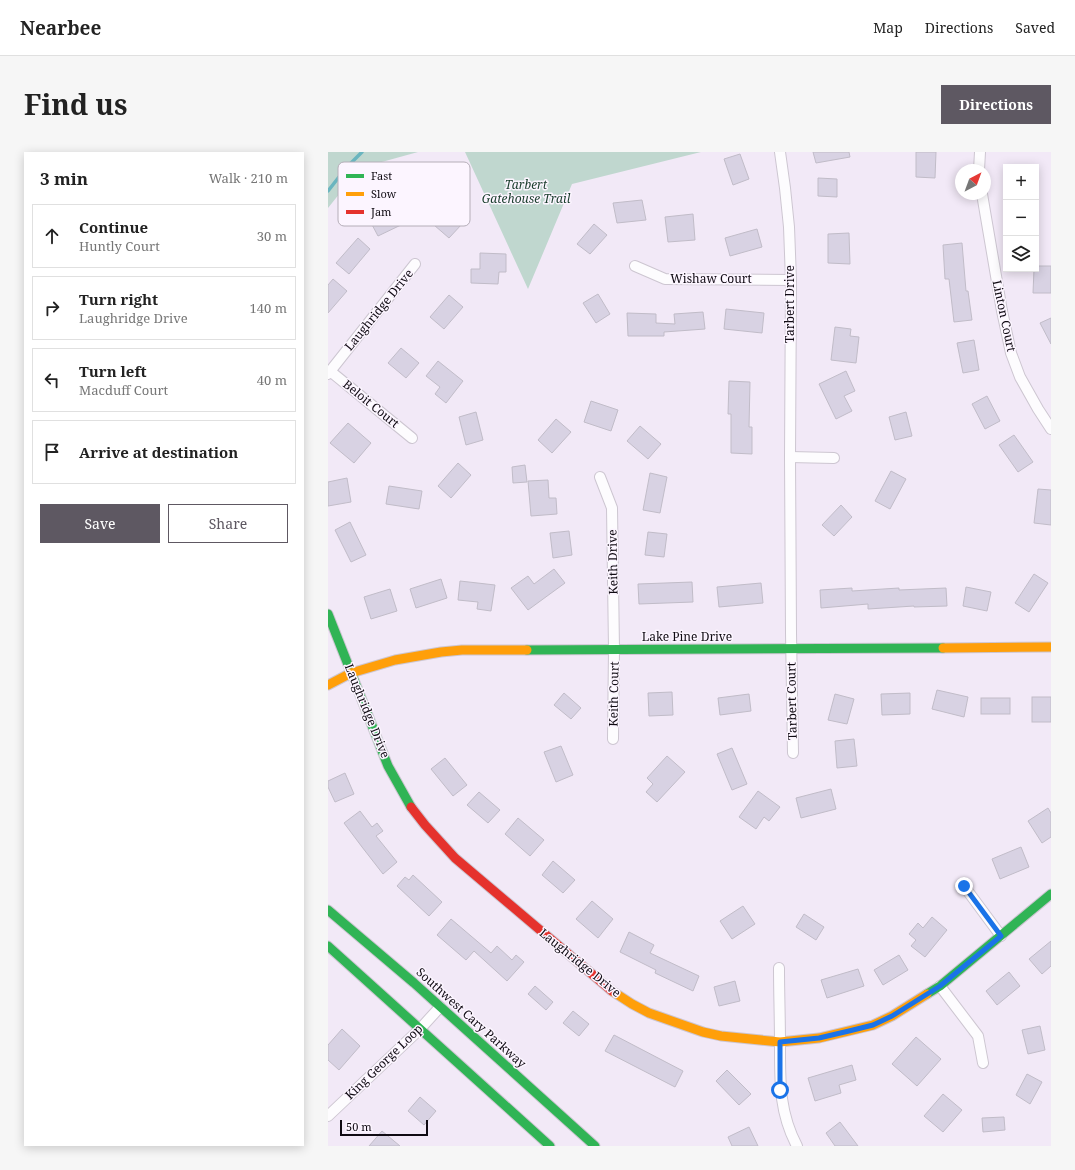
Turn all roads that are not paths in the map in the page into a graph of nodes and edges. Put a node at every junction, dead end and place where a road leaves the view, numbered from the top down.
1 (780, 152) edge
2 (980, 152) edge
3 (979, 164) edge
4 (983, 200) edge
5 (415, 264) dead end
6 (635, 266) dead end
7 (791, 280) junction
8 (329, 372) edge
9 (1051, 429) edge
10 (412, 438) dead end
11 (790, 457) junction
12 (834, 458) dead end
13 (600, 477) dead end
14 (328, 614) edge
15 (1051, 647) edge
16 (614, 649) junction
17 (791, 649) junction
18 (351, 673) junction
19 (328, 685) edge
20 (613, 739) dead end
21 (793, 753) dead end
22 (964, 886) dead end
23 (1051, 894) edge
24 (328, 910) edge
25 (1001, 936) junction
26 (328, 946) edge
27 (779, 968) dead end
28 (940, 986) junction
29 (440, 1006) junction
30 (420, 1029) junction
31 (780, 1042) junction
32 (983, 1063) dead end
33 (328, 1116) edge
34 (550, 1146) edge
35 (595, 1146) edge
36 (797, 1146) edge

1 - 7 street, Tarbert Drive
2 - 3 street
4 - 9 street, Linton Court
5 - 8 street, Laughridge Drive
6 - 7 street, Wishaw Court
7 - 11 street, Tarbert Drive
8 - 10 street, Beloit Court
11 - 12 street
11 - 17 street, Tarbert Drive
13 - 16 street, Keith Drive
14 - 18 street, Laughridge Drive
15 - 17 street, Lake Pine Drive
16 - 17 street, Lake Pine Drive
16 - 18 street, Lake Pine Drive
16 - 20 street, Keith Court
17 - 21 street, Tarbert Court
18 - 19 street, Lake Pine Drive
18 - 31 street, Laughridge Drive
22 - 25 street
23 - 25 street, Laughridge Drive
24 - 29 street, Southwest Cary Parkway
25 - 28 street, Laughridge Drive
26 - 30 street
27 - 31 street
28 - 31 street, Laughridge Drive
28 - 32 street
29 - 30 street, King George Loop
29 - 35 street, Southwest Cary Parkway
30 - 33 street, King George Loop
30 - 34 street
31 - 36 street

